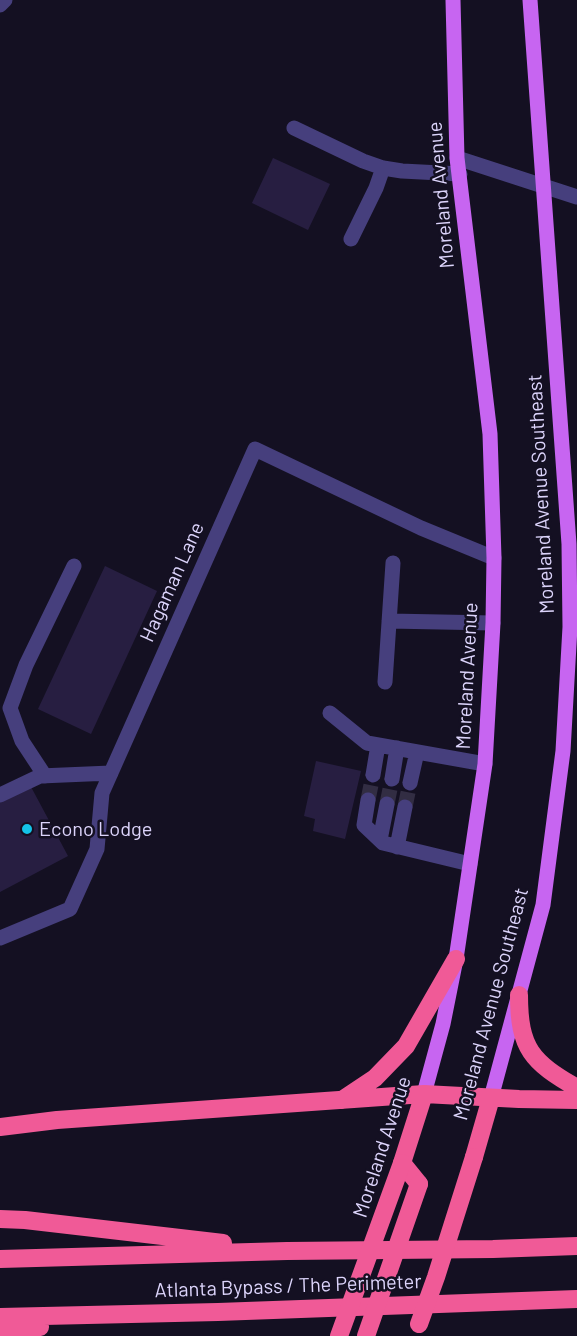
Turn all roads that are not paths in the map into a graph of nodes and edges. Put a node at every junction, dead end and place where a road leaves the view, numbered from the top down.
1 (5, 0) edge
2 (453, 0) edge
3 (530, 0) edge
4 (0, 5) edge
5 (294, 128) dead end
6 (458, 158) junction
7 (383, 168) junction
8 (459, 174) junction
9 (544, 187) junction
10 (577, 197) edge
11 (351, 239) dead end
12 (494, 558) junction
13 (393, 563) dead end
14 (74, 566) dead end
15 (389, 621) junction
16 (493, 623) junction
17 (385, 682) dead end
18 (330, 713) dead end
19 (378, 745) junction
20 (397, 748) junction
21 (417, 752) junction
22 (485, 764) junction
23 (111, 773) junction
24 (373, 775) tunnel mouth
25 (45, 776) junction
26 (392, 779) tunnel mouth
27 (410, 783) tunnel mouth
28 (0, 795) edge
29 (368, 800) tunnel mouth
30 (387, 804) tunnel mouth
31 (405, 807) tunnel mouth
32 (380, 840) junction
33 (397, 847) junction
34 (470, 864) junction
35 (0, 938) edge
36 (456, 959) junction
37 (519, 995) junction
38 (577, 1088) edge
39 (424, 1094) junction
40 (491, 1098) junction
41 (342, 1100) junction
42 (577, 1100) edge
43 (0, 1120) edge
44 (57, 1120) junction
45 (0, 1127) edge
46 (402, 1163) junction
47 (0, 1219) edge
48 (577, 1246) edge
49 (287, 1251) junction
50 (0, 1259) edge
51 (577, 1299) edge
52 (218, 1312) junction
53 (0, 1317) edge
54 (0, 1331) edge
55 (339, 1336) edge
56 (366, 1336) edge
57 (414, 1336) edge

1 - 4 street
2 - 6 main road, Moreland Avenue
3 - 9 main road, Moreland Avenue Southeast
5 - 7 street
6 - 8 main road, Moreland Avenue
6 - 9 street
7 - 8 street
7 - 11 street
8 - 12 main road, Moreland Avenue
9 - 10 street
9 - 37 main road, Moreland Avenue Southeast
12 - 16 main road, Moreland Avenue
12 - 23 street, Hagaman Lane
13 - 15 street
14 - 25 street
15 - 16 street
15 - 17 street
16 - 22 main road, Moreland Avenue
18 - 19 street
19 - 20 street
19 - 24 street
20 - 21 street
20 - 26 street
21 - 22 street
21 - 27 street
22 - 34 main road, Moreland Avenue
23 - 25 street
23 - 35 street, Hagaman Lane
25 - 28 street
29 - 32 street
30 - 32 street
31 - 33 street
32 - 33 street
33 - 34 street
34 - 36 main road, Moreland Avenue
36 - 39 main road, Moreland Avenue
36 - 41 highway
37 - 38 highway
37 - 40 main road, Moreland Avenue Southeast
39 - 40 highway
39 - 41 highway
39 - 46 highway, Moreland Avenue
40 - 42 highway
40 - 57 highway, Moreland Avenue Southeast, bridge
41 - 44 highway
43 - 44 highway
44 - 45 highway
46 - 55 highway, Moreland Avenue, bridge
46 - 56 highway, bridge
47 - 49 highway
48 - 49 highway, Atlanta Bypass / The Perimeter
49 - 50 highway, Atlanta Bypass / The Perimeter
51 - 52 highway, Atlanta Bypass / The Perimeter
52 - 53 highway, Atlanta Bypass / The Perimeter
52 - 54 highway

